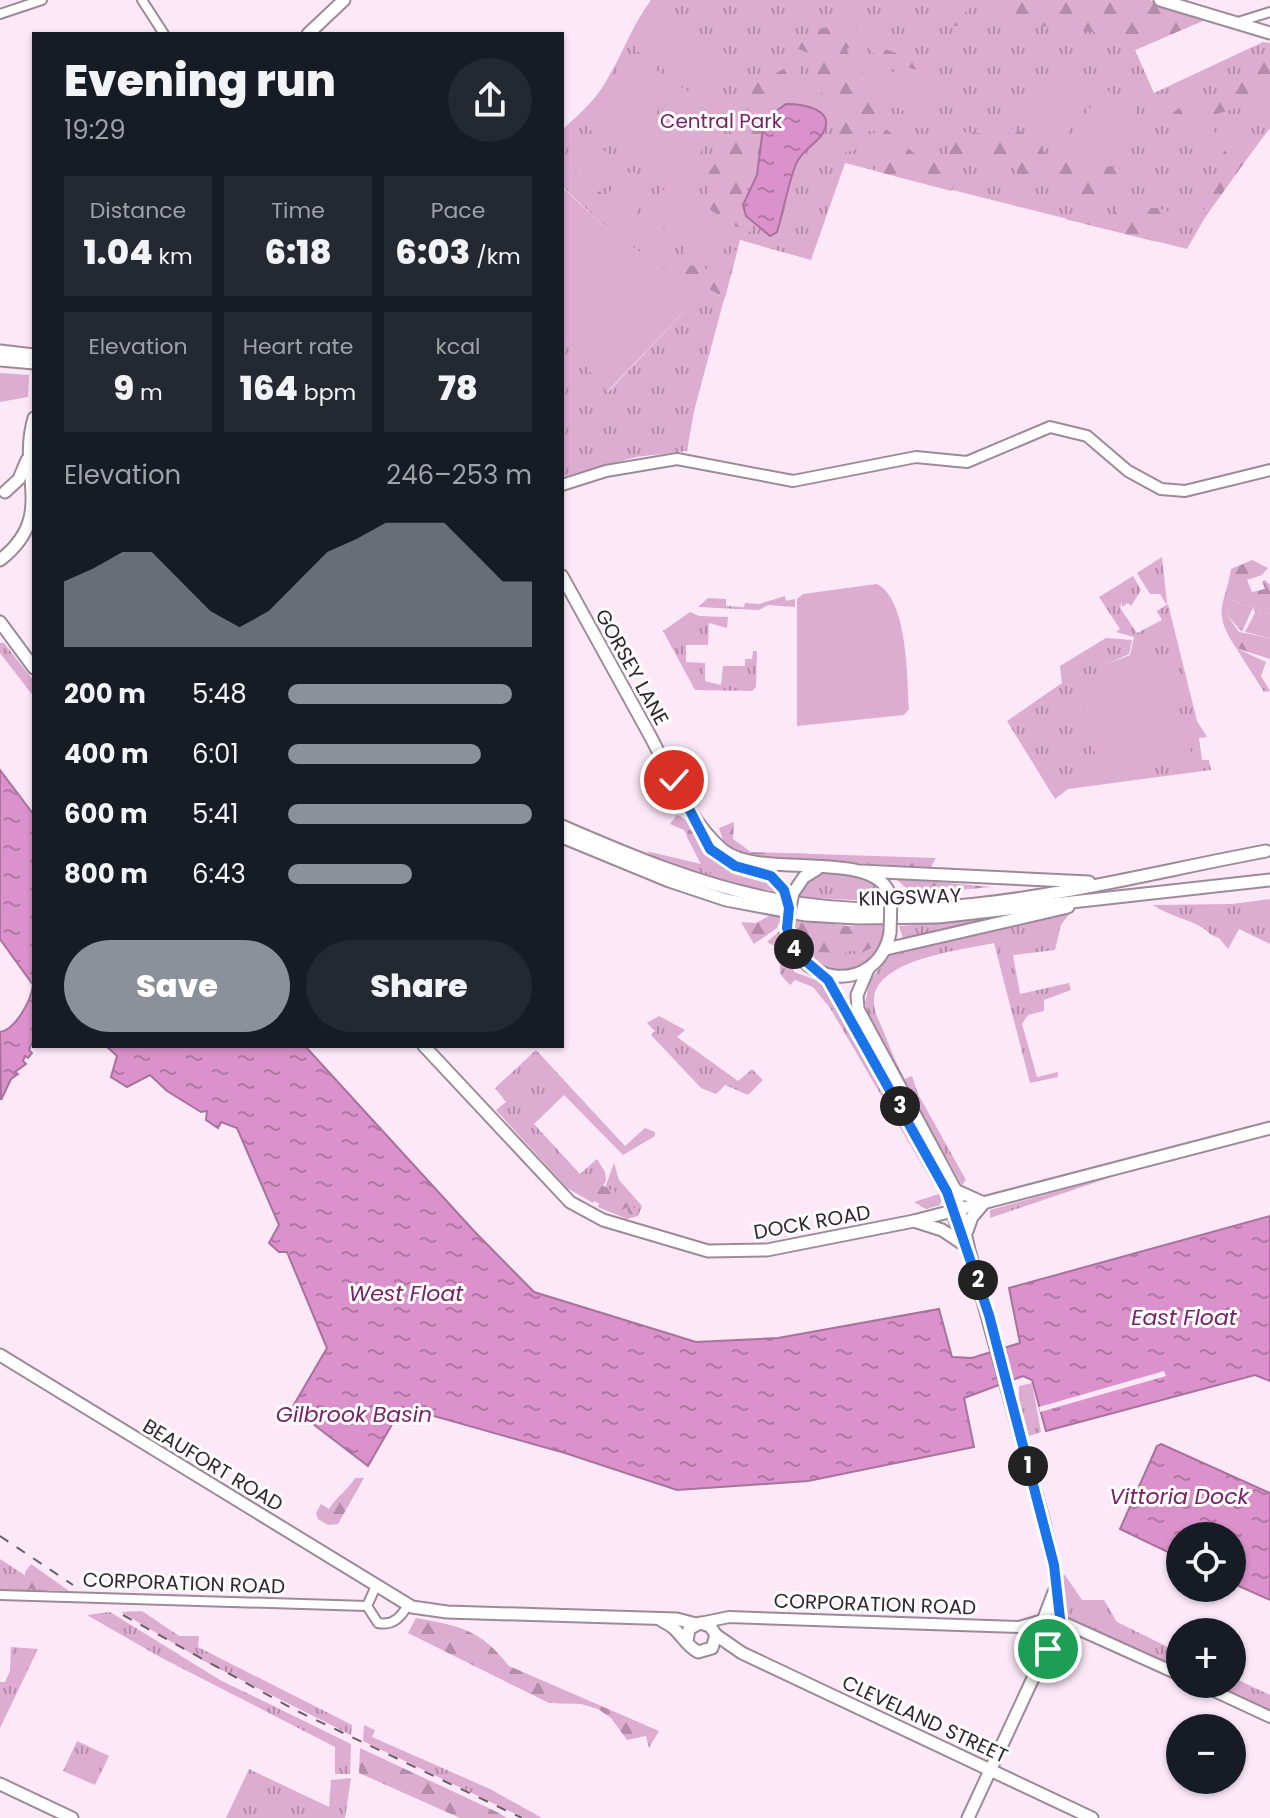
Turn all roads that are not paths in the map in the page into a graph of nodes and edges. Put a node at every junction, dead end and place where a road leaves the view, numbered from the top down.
1 (42, 0) edge
2 (142, 0) edge
3 (344, 0) edge
4 (1160, 0) edge
5 (1270, 12) edge
6 (0, 14) edge
7 (1237, 23) junction
8 (1266, 31) edge
9 (163, 32) edge
10 (310, 32) edge
11 (0, 351) edge
12 (32, 355) edge
13 (0, 360) edge
14 (32, 363) edge
15 (32, 461) edge
16 (1270, 470) edge
17 (564, 484) edge
18 (32, 486) edge
19 (2, 492) edge
20 (32, 516) edge
21 (32, 536) edge
22 (0, 560) edge
23 (0, 570) edge
24 (564, 580) edge
25 (0, 622) edge
26 (5, 634) edge
27 (32, 666) edge
28 (695, 815) junction
29 (564, 827) edge
30 (564, 838) edge
31 (1266, 851) dead end
32 (821, 868) junction
33 (862, 871) junction
34 (1270, 880) edge
35 (1113, 882) junction
36 (789, 892) junction
37 (1115, 896) junction
38 (886, 949) junction
39 (868, 969) junction
40 (823, 973) junction
41 (426, 1048) edge
42 (1270, 1128) edge
43 (951, 1191) junction
44 (984, 1203) junction
45 (958, 1210) junction
46 (929, 1218) junction
47 (914, 1221) junction
48 (967, 1231) junction
49 (969, 1250) junction
50 (0, 1355) edge
51 (376, 1586) junction
52 (0, 1595) edge
53 (408, 1605) junction
54 (367, 1606) junction
55 (729, 1617) junction
56 (654, 1618) junction
57 (698, 1624) junction
58 (1054, 1625) junction
59 (1019, 1627) junction
60 (715, 1633) junction
61 (1044, 1634) junction
62 (687, 1641) junction
63 (708, 1651) junction
64 (742, 1653) junction
65 (1041, 1661) junction
66 (1166, 1668) edge
67 (1229, 1698) edge
68 (1270, 1717) edge
69 (991, 1770) junction
70 (0, 1784) edge
71 (72, 1818) edge
72 (968, 1818) edge
73 (1092, 1818) edge

1 - 6 street
2 - 9 street
3 - 10 main road
4 - 7 main road
5 - 7 street
5 - 8 street
7 - 8 main road
11 - 12 main road
13 - 14 main road
15 - 19 main road
16 - 17 main road
18 - 19 main road
20 - 22 main road
21 - 23 main road
24 - 28 main road, GORSEY LANE
25 - 26 main road
26 - 27 main road
28 - 32 main road, GORSEY LANE
28 - 36 main road, GORSEY LANE
29 - 35 main road, KINGSWAY
30 - 37 main road, KINGSWAY
31 - 35 main road, KINGSWAY
32 - 33 main road
32 - 36 main road
33 - 35 main road
33 - 38 main road, bridge
34 - 37 main road, KINGSWAY
36 - 40 main road, bridge
37 - 38 main road
38 - 39 main road
39 - 40 main road
39 - 43 main road
40 - 43 main road
41 - 47 main road, DOCK ROAD
42 - 44 main road, DOCK ROAD
43 - 44 main road
43 - 45 main road
43 - 46 main road
44 - 45 main road, DOCK ROAD
44 - 48 main road
45 - 46 main road, DOCK ROAD
45 - 48 main road
45 - 49 main road
46 - 47 main road, DOCK ROAD
47 - 49 main road
48 - 49 main road
49 - 58 main road
50 - 51 main road, BEAUFORT ROAD
51 - 53 main road, BEAUFORT ROAD
51 - 54 street
52 - 54 street, CORPORATION ROAD
53 - 54 street
53 - 56 main road, CORPORATION ROAD
55 - 57 main road, CORPORATION ROAD
55 - 59 main road, CORPORATION ROAD
55 - 60 main road
56 - 57 main road, CORPORATION ROAD
56 - 62 main road
57 - 60 main road
57 - 62 main road
58 - 59 main road, CORPORATION ROAD
58 - 61 main road
58 - 65 main road
58 - 66 main road
59 - 61 main road, CORPORATION ROAD
60 - 63 main road
60 - 64 main road, CLEVELAND STREET
61 - 65 main road
62 - 63 main road
63 - 64 main road, CLEVELAND STREET
64 - 69 main road, CLEVELAND STREET
65 - 69 main road
67 - 68 main road
69 - 72 main road
69 - 73 main road, CLEVELAND STREET
70 - 71 main road

